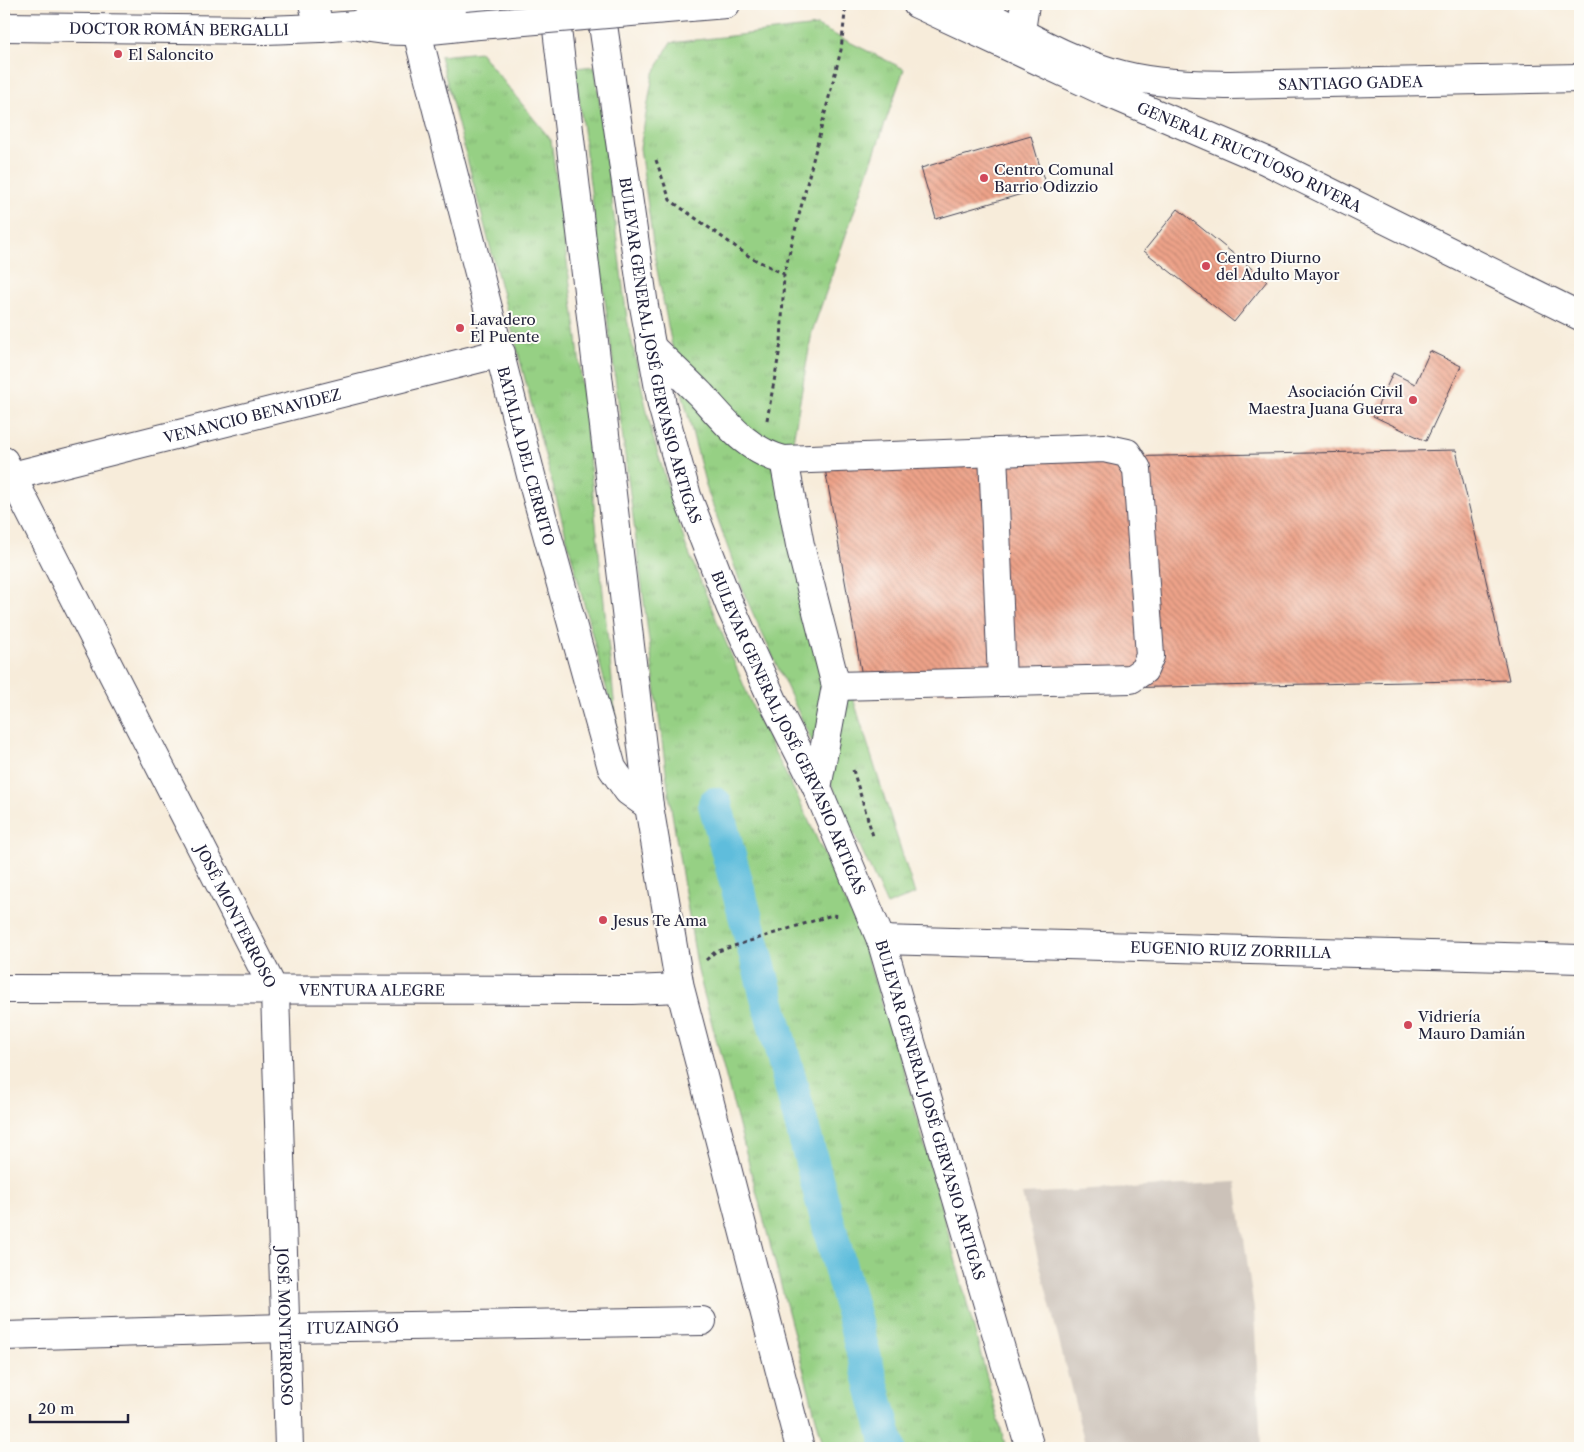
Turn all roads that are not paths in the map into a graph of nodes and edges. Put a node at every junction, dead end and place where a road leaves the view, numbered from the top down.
1 (499, 4) edge
2 (554, 4) edge
3 (600, 4) edge
4 (726, 4) edge
5 (917, 4) edge
6 (966, 4) edge
7 (1025, 4) edge
8 (317, 16) edge
9 (467, 16) junction
10 (355, 25) junction
11 (4, 27) edge
12 (417, 32) junction
13 (1016, 39) junction
14 (1123, 75) joint
15 (1580, 78) edge
16 (1580, 316) edge
17 (651, 346) junction
18 (501, 353) junction
19 (993, 452) junction
20 (784, 460) junction
21 (6, 472) edge
22 (1002, 681) junction
23 (836, 686) junction
24 (817, 788) junction
25 (649, 806) junction
26 (882, 940) junction
27 (1580, 959) edge
28 (680, 988) junction
29 (4, 989) edge
30 (275, 992) junction
31 (702, 1321) dead end
32 (287, 1328) junction
33 (4, 1336) edge
34 (289, 1448) edge
35 (800, 1448) edge
36 (1030, 1448) edge

1 - 9 street, DOCTOR ROMÁN BERGALLI
2 - 25 street
3 - 17 street, BULEVAR GENERAL JOSÉ GERVASIO ARTIGAS
4 - 9 street, DOCTOR ROMÁN BERGALLI, bridge
5 - 13 street, GENERAL FRUCTUOSO RIVERA
6 - 13 street, GENERAL FRUCTUOSO RIVERA
7 - 13 street
8 - 10 street, DOCTOR ROMÁN BERGALLI
8 - 11 street, DOCTOR ROMÁN BERGALLI
9 - 10 street, DOCTOR ROMÁN BERGALLI
9 - 12 street, DOCTOR ROMÁN BERGALLI
10 - 12 street, DOCTOR ROMÁN BERGALLI
12 - 18 street, BATALLA DEL CERRITO
13 - 14 street, GENERAL FRUCTUOSO RIVERA
13 - 16 street, GENERAL FRUCTUOSO RIVERA
14 - 15 street, SANTIAGO GADEA
17 - 20 street
17 - 24 street, BULEVAR GENERAL JOSÉ GERVASIO ARTIGAS
18 - 21 street, VENANCIO BENAVIDEZ
18 - 25 street, BATALLA DEL CERRITO
19 - 20 street
19 - 22 street
19 - 22 street
20 - 23 street
21 - 30 street, JOSÉ MONTERROSO
22 - 23 street
23 - 24 street
24 - 26 street, BULEVAR GENERAL JOSÉ GERVASIO ARTIGAS
25 - 28 street
26 - 27 street, EUGENIO RUIZ ZORRILLA
26 - 36 street, BULEVAR GENERAL JOSÉ GERVASIO ARTIGAS
28 - 30 street, VENTURA ALEGRE
28 - 35 street
29 - 30 street, VENTURA ALEGRE
30 - 32 street, JOSÉ MONTERROSO
31 - 32 street, ITUZAINGÓ
32 - 33 street, ITUZAINGÓ
32 - 34 street, JOSÉ MONTERROSO

